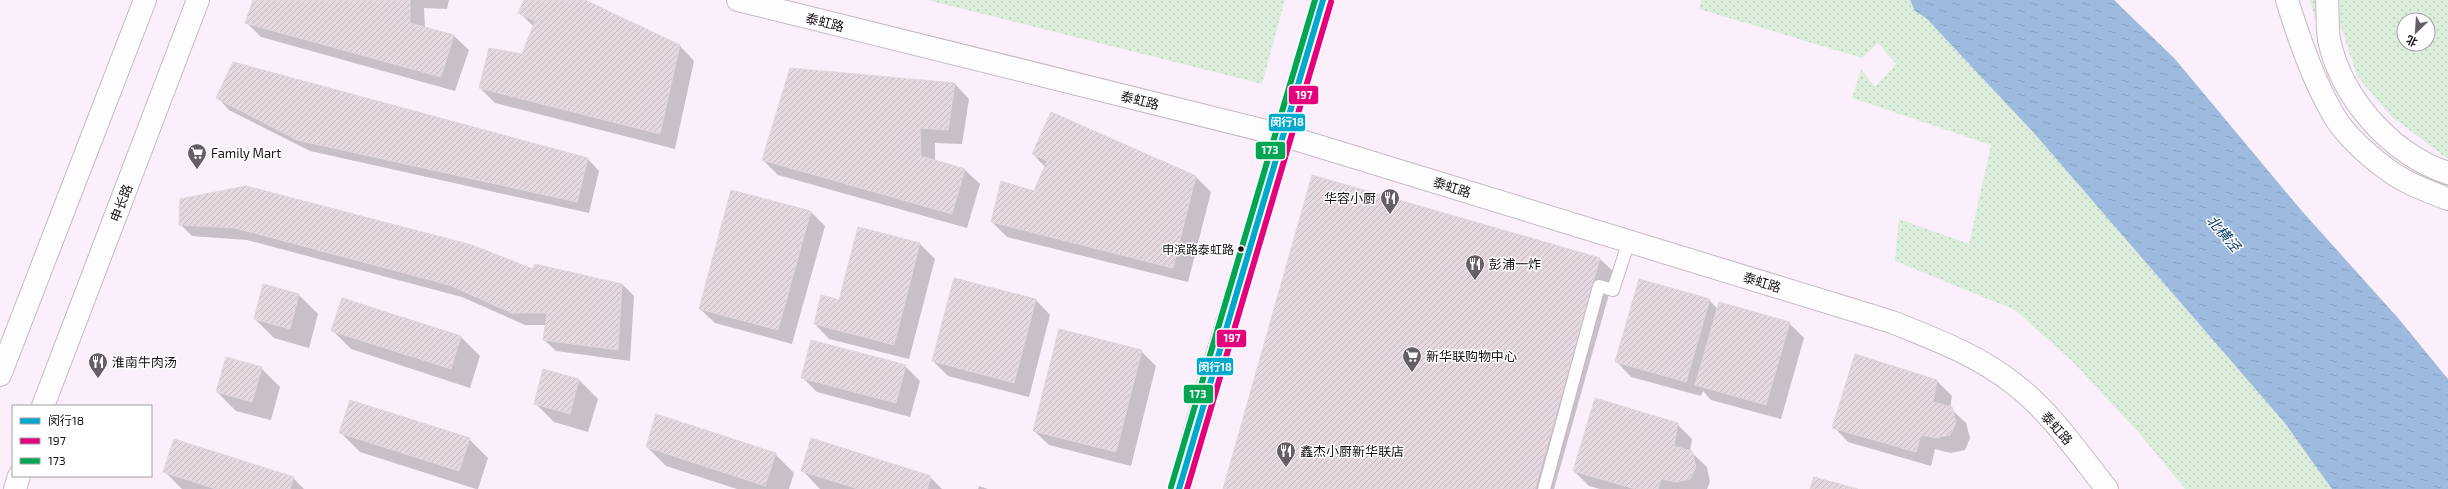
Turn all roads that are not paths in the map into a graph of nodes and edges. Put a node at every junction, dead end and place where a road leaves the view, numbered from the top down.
1 (145, 0) edge
2 (198, 0) edge
3 (738, 0) edge
4 (1323, 0) edge
5 (2287, 0) edge
6 (2327, 0) edge
7 (1282, 135) junction
8 (2448, 173) edge
9 (2448, 199) edge
10 (1629, 241) junction
11 (0, 375) edge
12 (43, 405) edge
13 (19, 477) edge
14 (15, 489) edge
15 (1180, 489) edge
16 (1544, 489) edge
17 (2107, 489) edge

1 - 11 main road
2 - 12 main road, 申长路
3 - 7 main road, 泰虹路
4 - 7 main road
5 - 9 main road
6 - 8 main road
7 - 10 main road, 泰虹路
7 - 15 main road
10 - 16 lane
10 - 17 main road, 泰虹路
13 - 14 main road

